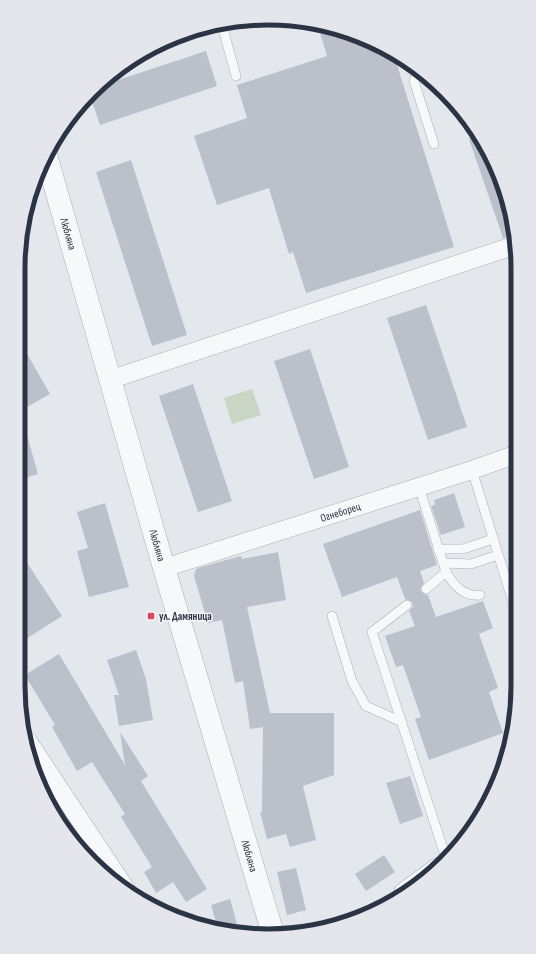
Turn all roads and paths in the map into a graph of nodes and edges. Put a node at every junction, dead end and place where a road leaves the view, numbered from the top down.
1 (223, 30) edge
2 (416, 75) edge
3 (236, 76) dead end
4 (434, 144) dead end
5 (49, 164) edge
6 (510, 247) edge
7 (109, 380) junction
8 (511, 456) edge
9 (472, 470) junction
10 (419, 487) junction
11 (493, 539) junction
12 (438, 549) junction
13 (498, 555) junction
14 (164, 568) junction
15 (445, 568) junction
16 (426, 589) dead end
17 (480, 595) dead end
18 (511, 596) edge
19 (407, 605) dead end
20 (332, 616) dead end
21 (402, 722) junction
22 (33, 749) edge
23 (444, 853) edge
24 (118, 877) edge
25 (271, 929) edge

1 - 3 lane
2 - 4 lane
5 - 7 street, Любляна
6 - 7 street
7 - 14 street, Любляна
8 - 9 street, Огнеборец
9 - 10 street, Огнеборец
9 - 11 lane
10 - 12 lane
10 - 14 street, Огнеборец
11 - 12 lane
11 - 13 lane
12 - 15 lane
13 - 15 lane
13 - 18 lane
14 - 25 street, Любляна
15 - 16 lane
15 - 17 lane
19 - 21 lane
20 - 21 lane
21 - 23 lane
22 - 24 street

